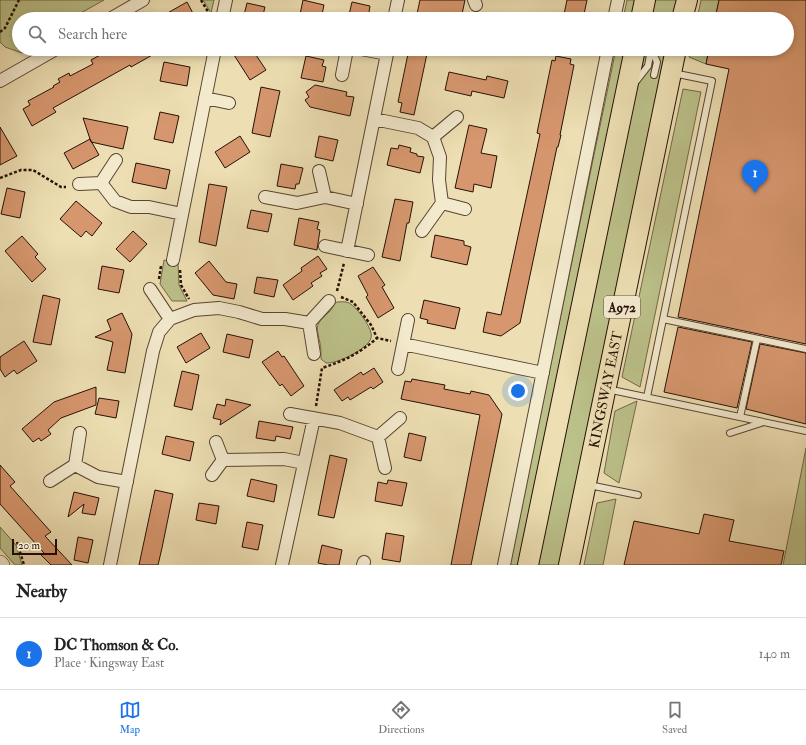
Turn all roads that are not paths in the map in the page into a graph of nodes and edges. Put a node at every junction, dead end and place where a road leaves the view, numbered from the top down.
1 (143, 0) edge
2 (226, 0) edge
3 (398, 0) edge
4 (618, 0) edge
5 (687, 0) edge
6 (122, 12) edge
7 (223, 12) edge
8 (395, 12) edge
9 (615, 12) edge
10 (684, 12) edge
11 (43, 56) edge
12 (214, 56) edge
13 (346, 56) edge
14 (387, 56) edge
15 (607, 56) edge
16 (643, 56) edge
17 (652, 56) edge
18 (672, 56) edge
19 (662, 74) junction
20 (342, 75) dead end
21 (1, 78) edge
22 (205, 98) junction
23 (229, 103) dead end
24 (457, 117) dead end
25 (374, 119) junction
26 (433, 137) junction
27 (116, 160) dead end
28 (319, 171) dead end
29 (101, 183) junction
30 (78, 184) road end
31 (265, 197) dead end
32 (325, 197) junction
33 (442, 203) junction
34 (357, 204) junction
35 (465, 209) dead end
36 (182, 214) junction
37 (422, 231) dead end
38 (325, 246) dead end
39 (347, 251) junction
40 (368, 255) dead end
41 (173, 260) road end
42 (150, 289) road end
43 (329, 301) dead end
44 (170, 319) junction
45 (663, 319) junction
46 (408, 320) dead end
47 (308, 322) junction
48 (757, 339) junction
49 (399, 343) junction
50 (806, 349) edge
51 (314, 354) dead end
52 (398, 369) dead end
53 (543, 373) junction
54 (606, 388) junction
55 (647, 397) junction
56 (290, 414) dead end
57 (740, 417) junction
58 (314, 418) junction
59 (400, 418) dead end
60 (763, 422) junction
61 (806, 431) edge
62 (80, 433) dead end
63 (730, 433) dead end
64 (378, 437) junction
65 (216, 442) dead end
66 (223, 460) junction
67 (304, 463) junction
68 (75, 465) junction
69 (385, 468) dead end
70 (212, 475) dead end
71 (50, 481) dead end
72 (127, 482) junction
73 (586, 485) junction
74 (638, 495) dead end
75 (110, 565) edge
76 (282, 565) edge
77 (504, 565) edge
78 (528, 565) edge
79 (569, 565) edge

1 - 6 street
2 - 7 street
3 - 8 street
4 - 9 street
5 - 10 highway
11 - 21 street
12 - 22 street
13 - 20 street
14 - 25 street
15 - 53 street
16 - 78 highway, A972
17 - 19 lane
18 - 19 highway, KINGSWAY EAST / A972
19 - 45 lane
19 - 54 highway, KINGSWAY EAST / A972
22 - 23 street
22 - 36 street
24 - 26 street
25 - 26 street
25 - 34 street
26 - 33 street
27 - 29 street
28 - 32 street
29 - 30 street
29 - 36 street
31 - 32 street
32 - 34 street
33 - 35 street
33 - 37 street
34 - 39 street
36 - 41 street
38 - 39 street
39 - 40 street
42 - 44 street
43 - 47 street
44 - 47 street
44 - 72 street
45 - 48 lane
45 - 55 lane
46 - 49 street
47 - 51 street
48 - 50 lane
48 - 57 lane
49 - 52 street
49 - 53 street
53 - 77 street
54 - 55 lane
54 - 73 highway, KINGSWAY EAST / A972
55 - 57 lane
56 - 58 street
57 - 60 lane
58 - 64 street
58 - 67 street
59 - 64 street
60 - 61 lane
60 - 63 lane
62 - 68 street
64 - 69 street
65 - 66 street
66 - 67 street
66 - 70 street
67 - 76 street
68 - 71 street
68 - 72 street
72 - 75 street
73 - 74 lane
73 - 79 highway, KINGSWAY EAST / A972

